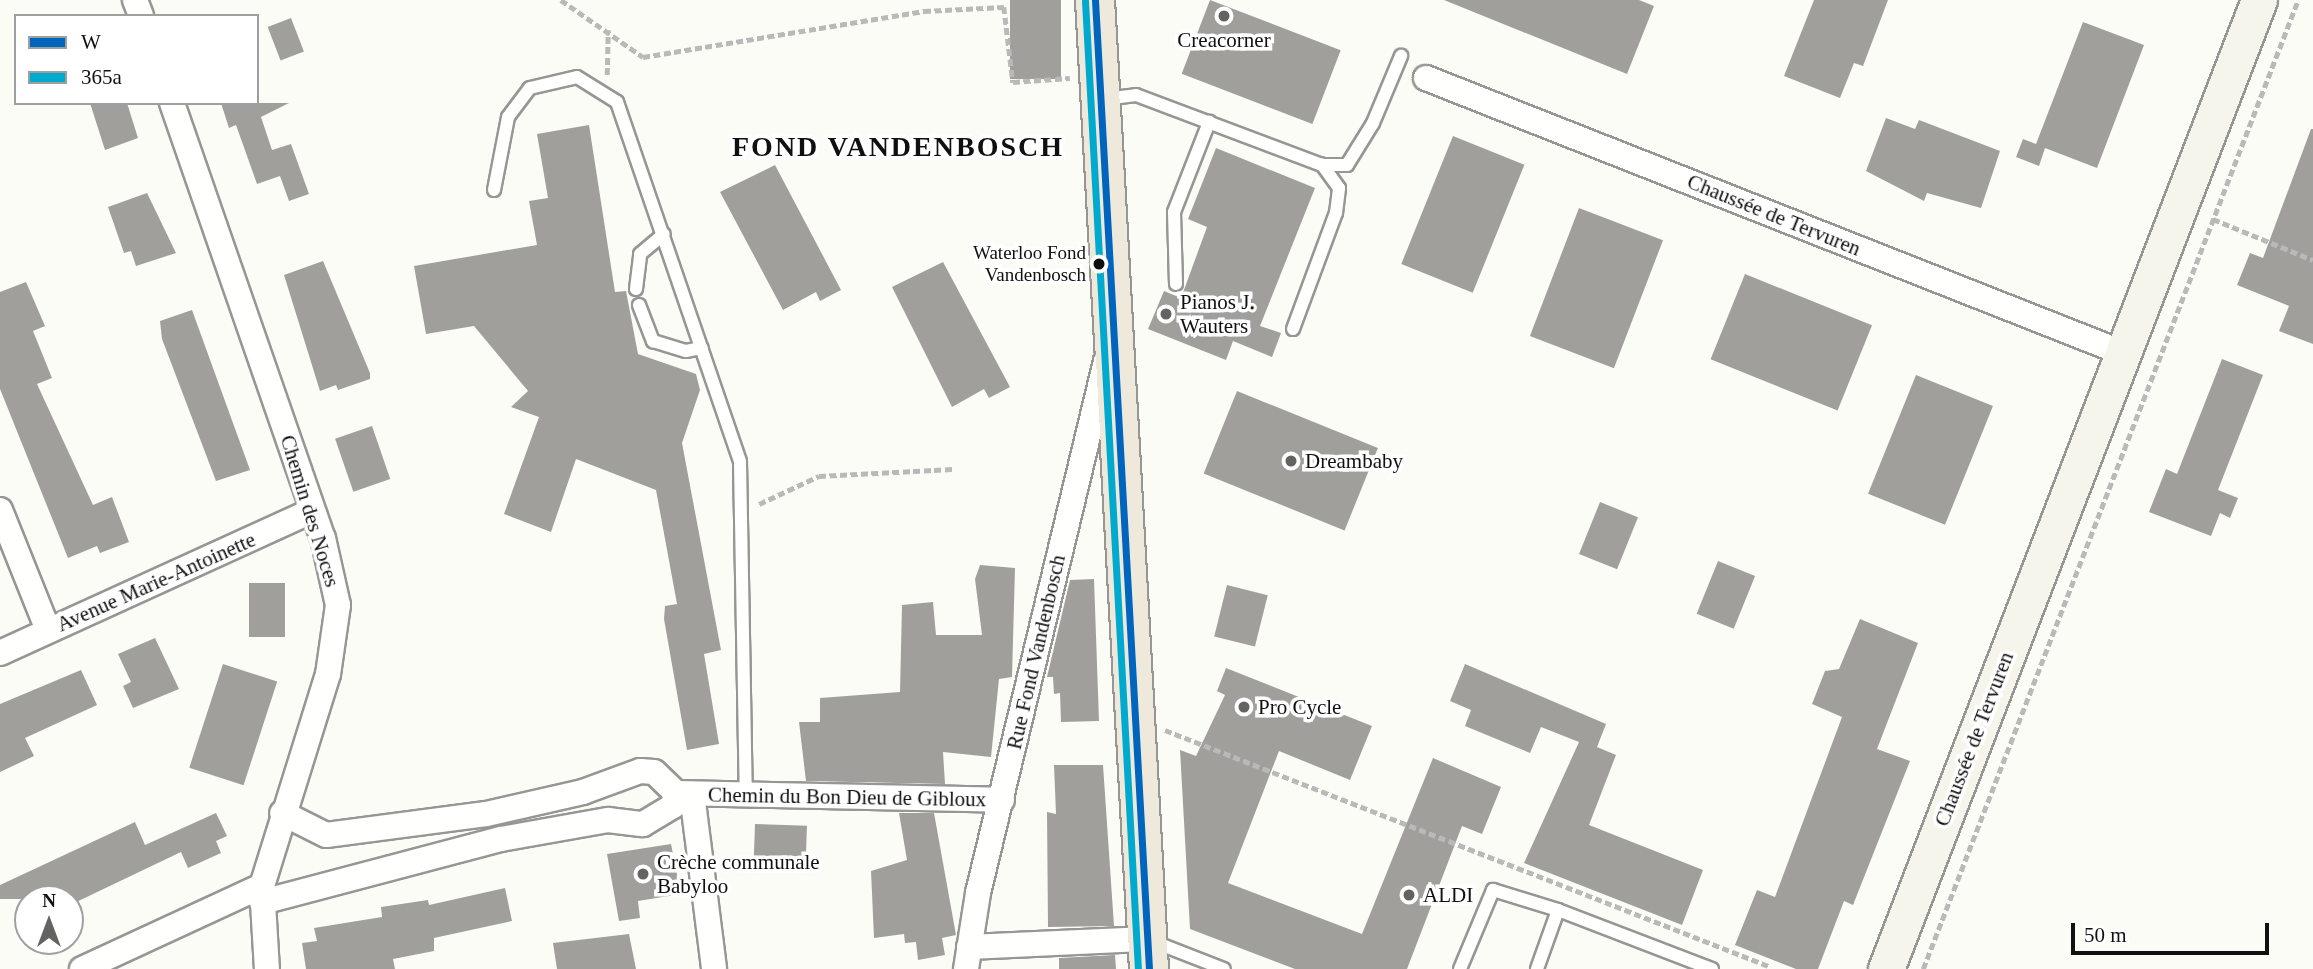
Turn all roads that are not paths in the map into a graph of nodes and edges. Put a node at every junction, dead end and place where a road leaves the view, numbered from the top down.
1 (1095, 0) edge
2 (2259, 0) edge
3 (1401, 56) dead end
4 (1426, 78) dead end
5 (1100, 88) junction
6 (173, 105) edge
7 (1209, 122) junction
8 (1322, 165) junction
9 (494, 190) dead end
10 (664, 234) junction
11 (1176, 284) dead end
12 (636, 289) dead end
13 (639, 305) dead end
14 (1293, 329) dead end
15 (1112, 336) junction
16 (702, 348) junction
17 (2123, 353) junction
18 (0, 510) edge
19 (311, 511) junction
20 (48, 630) junction
21 (0, 653) edge
22 (684, 794) junction
23 (746, 797) junction
24 (1002, 800) junction
25 (282, 813) junction
26 (262, 894) junction
27 (1558, 910) junction
28 (1148, 954) edge
29 (967, 958) edge
30 (82, 969) edge
31 (267, 969) edge
32 (714, 969) edge
33 (1224, 969) edge
34 (1460, 969) edge
35 (1537, 969) edge
36 (1712, 969) edge
37 (1886, 969) edge

1 - 5 main road
2 - 17 main road, Chaussée de Tervuren
3 - 8 lane
4 - 17 street, Chaussée de Tervuren
5 - 7 lane
5 - 15 main road
6 - 19 street, Chemin des Noces
7 - 8 lane
7 - 11 lane
8 - 14 lane
9 - 10 lane
10 - 12 lane
10 - 16 lane
13 - 16 lane
15 - 24 street, Rue Fond Vandenbosch
15 - 28 main road
16 - 23 lane
17 - 37 main road, Chaussée de Tervuren
18 - 20 street
19 - 20 street, Avenue Marie-Antoinette
19 - 25 street, Chemin des Noces
20 - 21 street, Avenue Marie-Antoinette
22 - 23 street, Chemin du Bon Dieu de Gibloux
22 - 25 street
22 - 26 street
22 - 32 street, Chemin du Bon Dieu de Gibloux
23 - 24 street, Chemin du Bon Dieu de Gibloux
24 - 29 street, Rue Fond Vandenbosch
25 - 26 street, Chemin des Noces
26 - 30 street
26 - 31 street, Chemin des Noces
27 - 34 lane
27 - 35 lane
27 - 36 lane
28 - 29 street
28 - 33 lane

